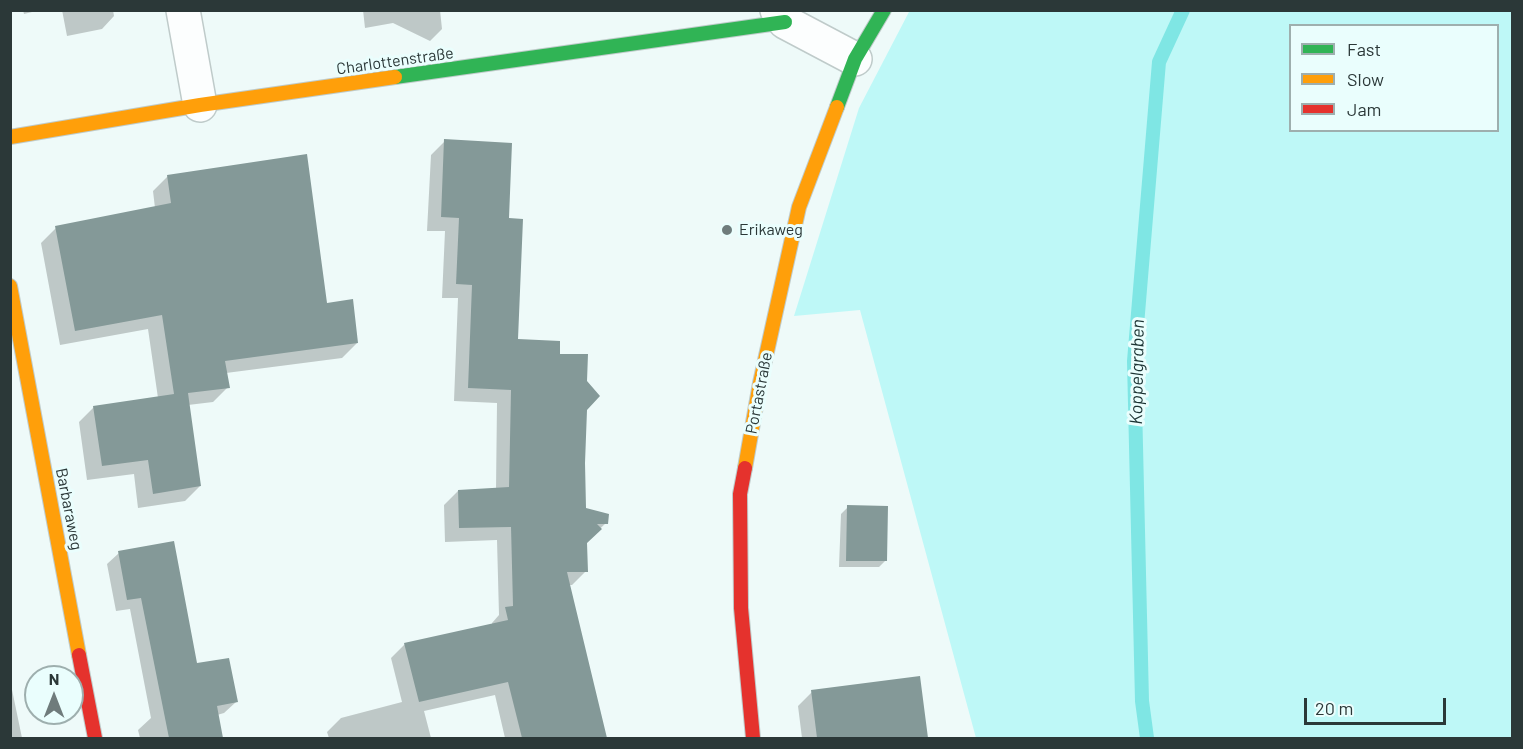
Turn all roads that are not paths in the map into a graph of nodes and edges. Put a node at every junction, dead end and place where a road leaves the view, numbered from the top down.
1 (183, 10) edge
2 (884, 10) edge
3 (781, 16) edge
4 (855, 59) junction
5 (200, 105) junction
6 (10, 137) edge
7 (10, 286) edge
8 (95, 738) edge
9 (753, 738) edge

1 - 5 street
2 - 4 street, Portastraße
3 - 4 street
3 - 5 street, Charlottenstraße
4 - 9 street, Portastraße
5 - 6 street, Charlottenstraße
7 - 8 street, Barbaraweg

